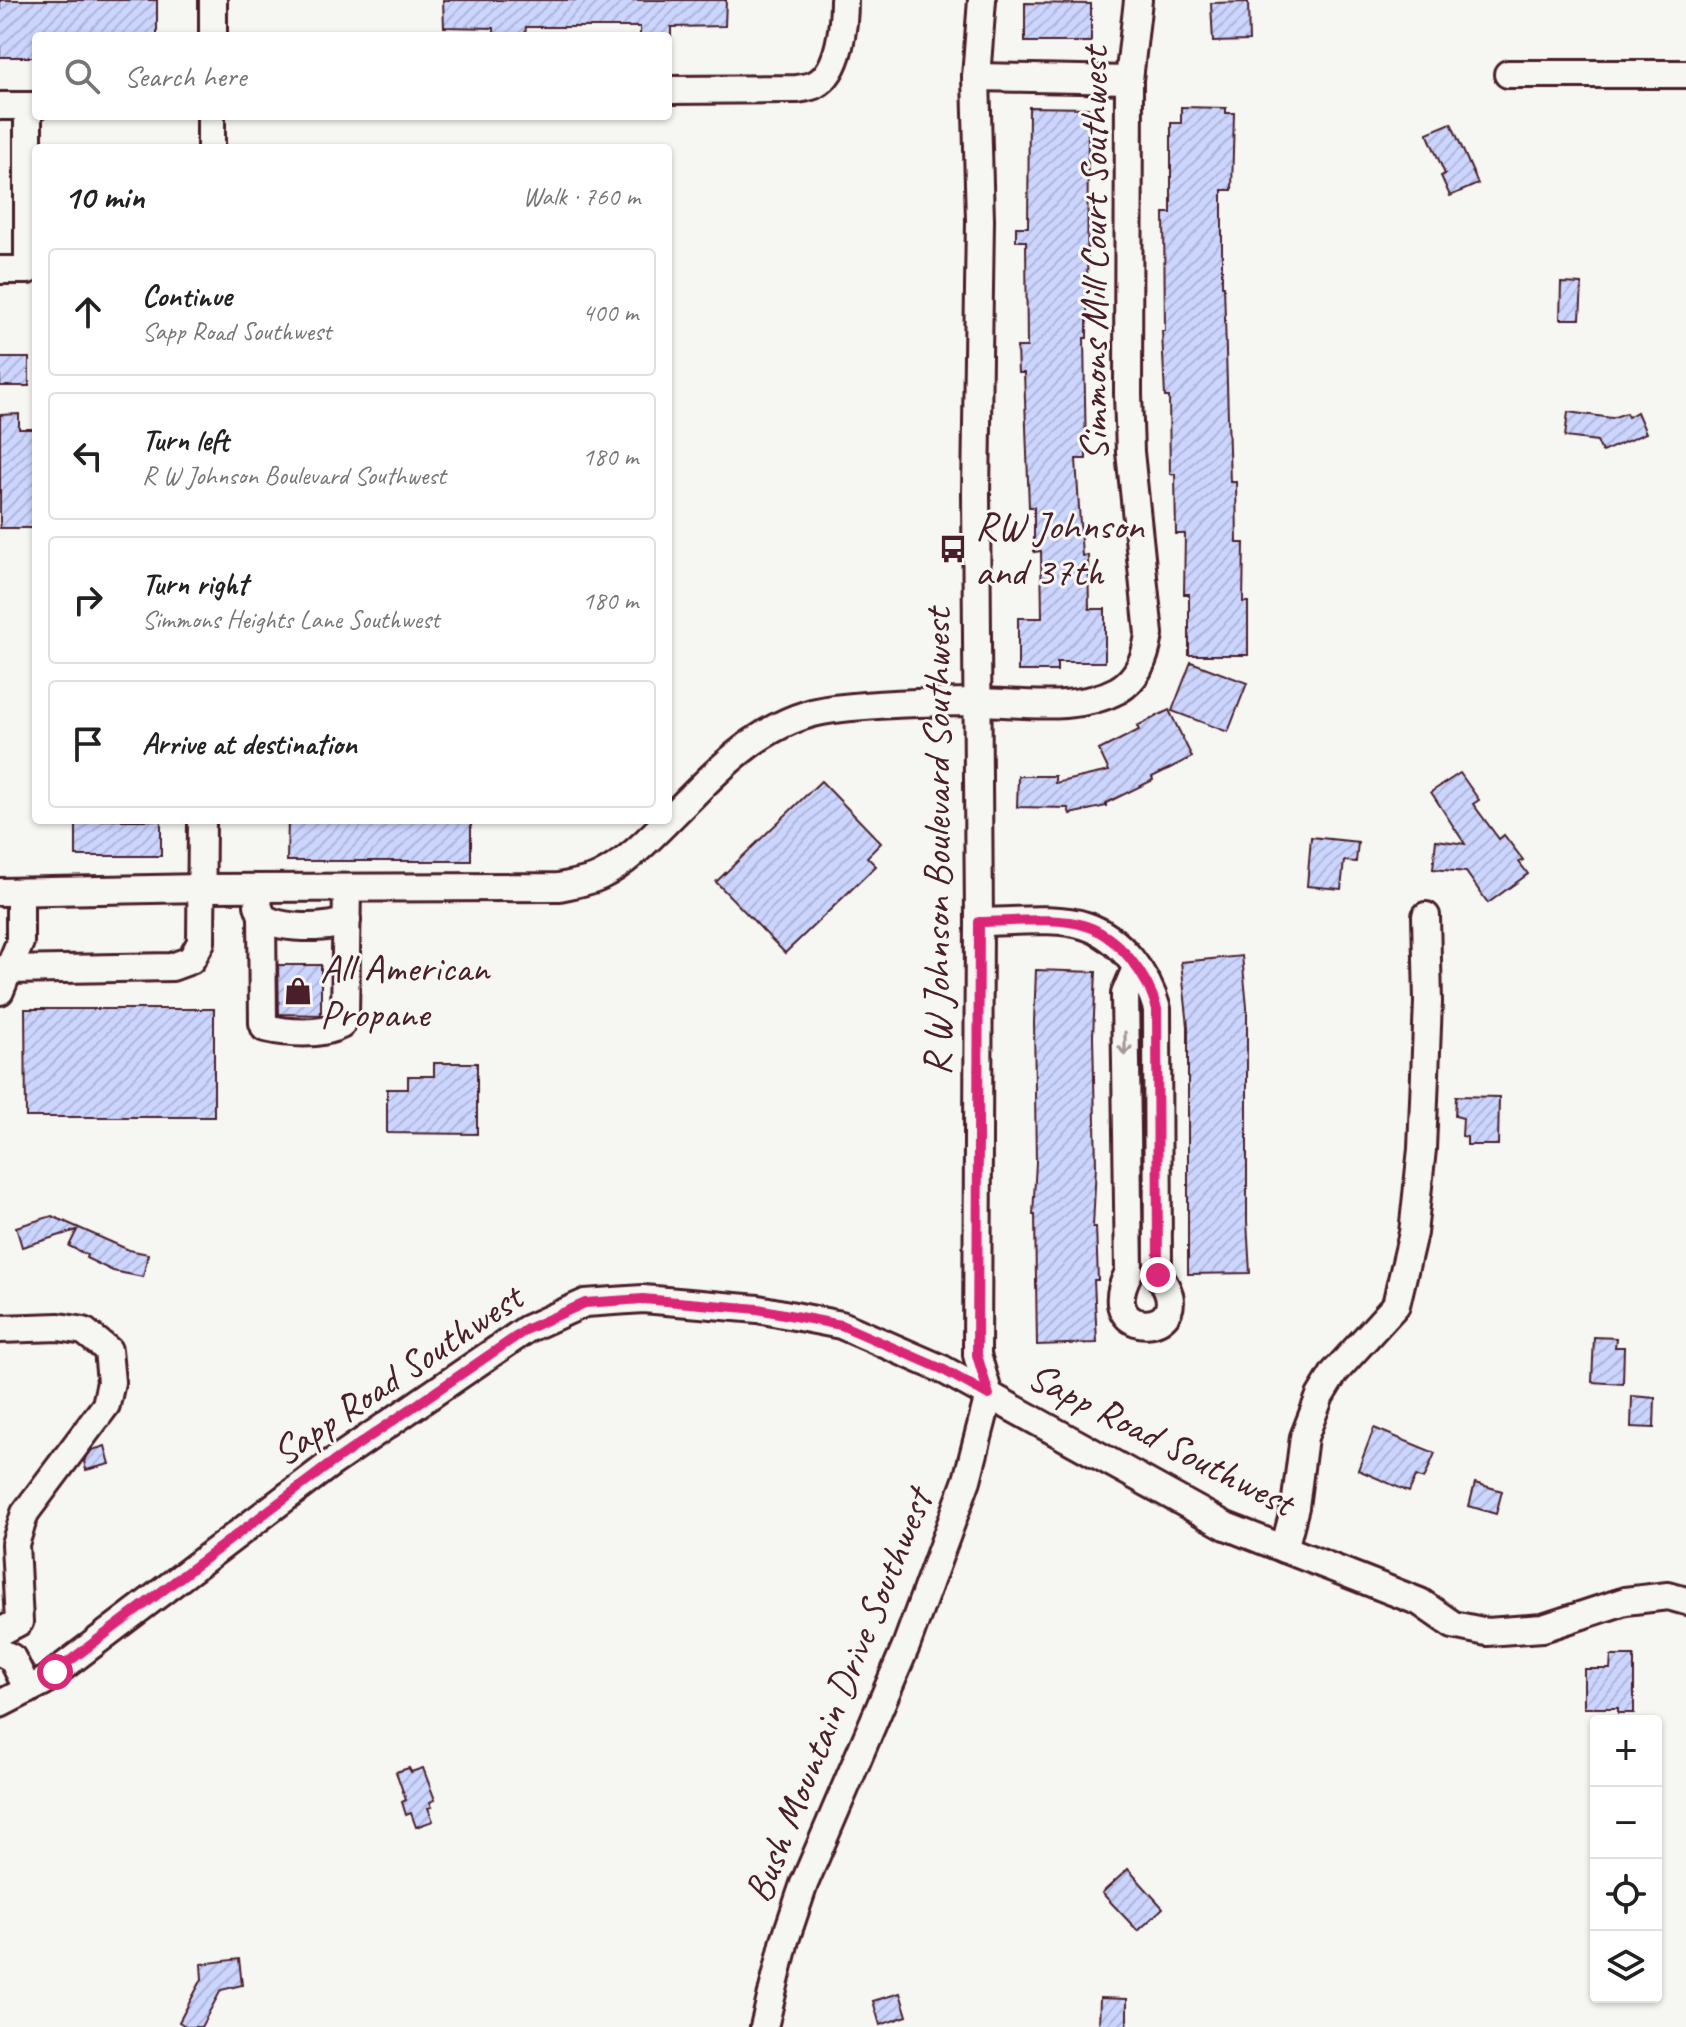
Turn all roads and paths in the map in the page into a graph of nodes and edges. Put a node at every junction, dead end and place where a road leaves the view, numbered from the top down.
1 (213, 0) edge
2 (844, 0) edge
3 (982, 0) edge
4 (1138, 0) edge
5 (213, 32) edge
6 (1508, 74) dead end
7 (1686, 74) edge
8 (976, 77) junction
9 (1129, 80) junction
10 (672, 90) edge
11 (0, 106) edge
12 (32, 106) edge
13 (211, 120) edge
14 (211, 144) edge
15 (32, 156) edge
16 (0, 270) edge
17 (977, 702) junction
18 (672, 817) edge
19 (202, 824) edge
20 (664, 824) edge
21 (202, 888) junction
22 (347, 888) junction
23 (260, 889) junction
24 (10, 892) edge
25 (262, 916) junction
26 (1426, 916) dead end
27 (347, 920) junction
28 (979, 922) junction
29 (1136, 968) junction
30 (4, 980) edge
31 (0, 1329) edge
32 (989, 1395) junction
33 (1284, 1549) junction
34 (1686, 1601) edge
35 (0, 1632) edge
36 (0, 1652) edge
37 (28, 1690) junction
38 (0, 1704) edge
39 (764, 2027) edge

1 - 5 street
2 - 10 street
3 - 8 street, R W Johnson Boulevard Southwest
4 - 9 street, Simmons Mill Court Southwest
6 - 7 street
8 - 9 street
8 - 17 street, R W Johnson Boulevard Southwest
9 - 17 street, Simmons Mill Court Southwest
11 - 12 street
12 - 15 street
13 - 14 street
15 - 16 street
17 - 18 street, Simmons Mill Court Southwest
17 - 28 street, R W Johnson Boulevard Southwest
19 - 21 street
20 - 22 street, Simmons Mill Court Southwest
21 - 23 street, Simmons Mill Court Southwest
21 - 24 street, Simmons Mill Court Southwest
21 - 30 street
22 - 23 street, Simmons Mill Court Southwest
22 - 27 street
23 - 25 street
24 - 30 street
25 - 27 street
25 - 27 street
26 - 33 street
28 - 29 street
28 - 32 street, R W Johnson Boulevard Southwest
29 -> 29 street
31 - 35 street
32 - 33 street, Sapp Road Southwest
32 - 37 street, Sapp Road Southwest
32 - 39 street, Bush Mountain Drive Southwest
33 - 34 street, Sapp Road Southwest
36 - 37 street
37 - 38 street, Sapp Road Southwest

